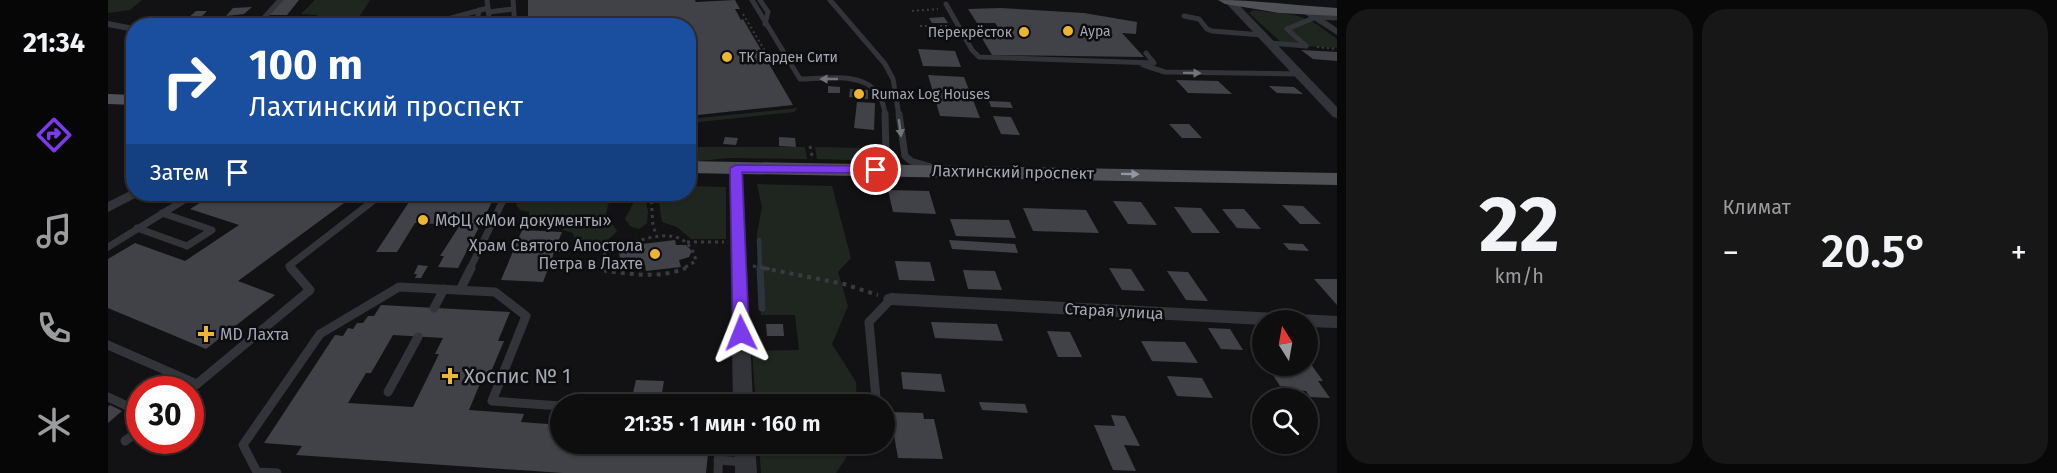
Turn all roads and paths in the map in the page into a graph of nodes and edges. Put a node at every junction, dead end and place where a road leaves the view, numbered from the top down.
1 (280, 0) edge
2 (487, 0) edge
3 (513, 0) edge
4 (752, 0) edge
5 (760, 0) edge
6 (830, 0) edge
7 (1226, 0) edge
8 (947, 6) joint
9 (513, 9) junction
10 (479, 10) junction
11 (488, 10) junction
12 (912, 11) dead end
13 (1337, 12) edge
14 (743, 14) dead end
15 (1311, 14) junction
16 (1184, 16) dead end
17 (264, 18) edge
18 (450, 18) edge
19 (478, 18) edge
20 (489, 18) edge
21 (514, 18) edge
22 (1337, 18) edge
23 (108, 24) edge
24 (765, 24) junction
25 (920, 26) dead end
26 (959, 26) junction
27 (126, 27) edge
28 (1337, 32) edge
29 (1265, 39) junction
30 (1306, 46) junction
31 (1337, 49) edge
32 (1146, 53) dead end
33 (771, 61) dead end
34 (1136, 62) junction
35 (1299, 74) junction
36 (108, 99) edge
37 (126, 100) edge
38 (1337, 114) edge
39 (696, 167) edge
40 (736, 168) junction
41 (853, 169) junction
42 (945, 171) junction
43 (1337, 179) edge
44 (126, 198) edge
45 (182, 201) edge
46 (373, 201) edge
47 (503, 201) edge
48 (652, 201) edge
49 (108, 208) edge
50 (162, 213) junction
51 (138, 228) junction
52 (657, 235) junction
53 (687, 242) junction
54 (738, 242) junction
55 (108, 247) edge
56 (756, 267) dead end
57 (444, 289) junction
58 (460, 290) junction
59 (883, 296) junction
60 (434, 308) dead end
61 (1337, 322) edge
62 (418, 337) dead end
63 (108, 345) edge
64 (171, 376) edge
65 (204, 378) edge
66 (388, 392) dead end
67 (743, 394) edge
68 (876, 394) edge
69 (108, 397) edge
70 (126, 405) edge
71 (550, 405) edge
72 (718, 454) edge
73 (718, 460) junction
74 (746, 460) edge
75 (278, 473) edge
76 (718, 473) edge

1 - 17 lane
2 - 11 lane
3 - 9 lane
4 - 24 lane
5 - 24 lane
6 -> 42 lane
7 - 15 main road
7 - 29 street
8 - 12 path
8 - 26 lane
9 - 11 lane
9 - 21 lane
10 - 11 lane
10 - 18 lane
10 - 19 lane
11 - 20 lane
13 - 15 main road
14 - 33 path
15 - 22 lane
15 - 28 street
15 - 30 lane
16 - 29 lane
23 - 27 street
41 -> 24 lane
25 - 26 path
26 - 34 lane
29 - 30 lane
29 - 35 street
30 - 31 path
32 - 34 lane
34 -> 35 lane
35 - 38 street
36 - 37 main road
39 - 40 main road, Лахтинский проспект
40 - 41 main road, Лахтинский проспект
40 - 54 street
41 - 42 main road, Лахтинский проспект
42 -> 43 main road, Лахтинский проспект
44 - 49 street
45 - 50 lane
46 - 65 lane
47 - 58 lane
48 - 52 path
50 - 51 lane
50 - 51 lane
51 - 55 lane
52 - 53 path
52 - 53 path
53 - 54 path
54 - 67 street
56 - 59 path
57 - 58 lane
57 - 60 lane
57 - 75 lane
58 - 71 lane
59 - 61 street, Старая улица
59 - 68 lane
62 - 66 lane
63 - 64 lane
69 - 70 lane
72 - 73 lane
73 - 74 lane
73 - 76 lane

